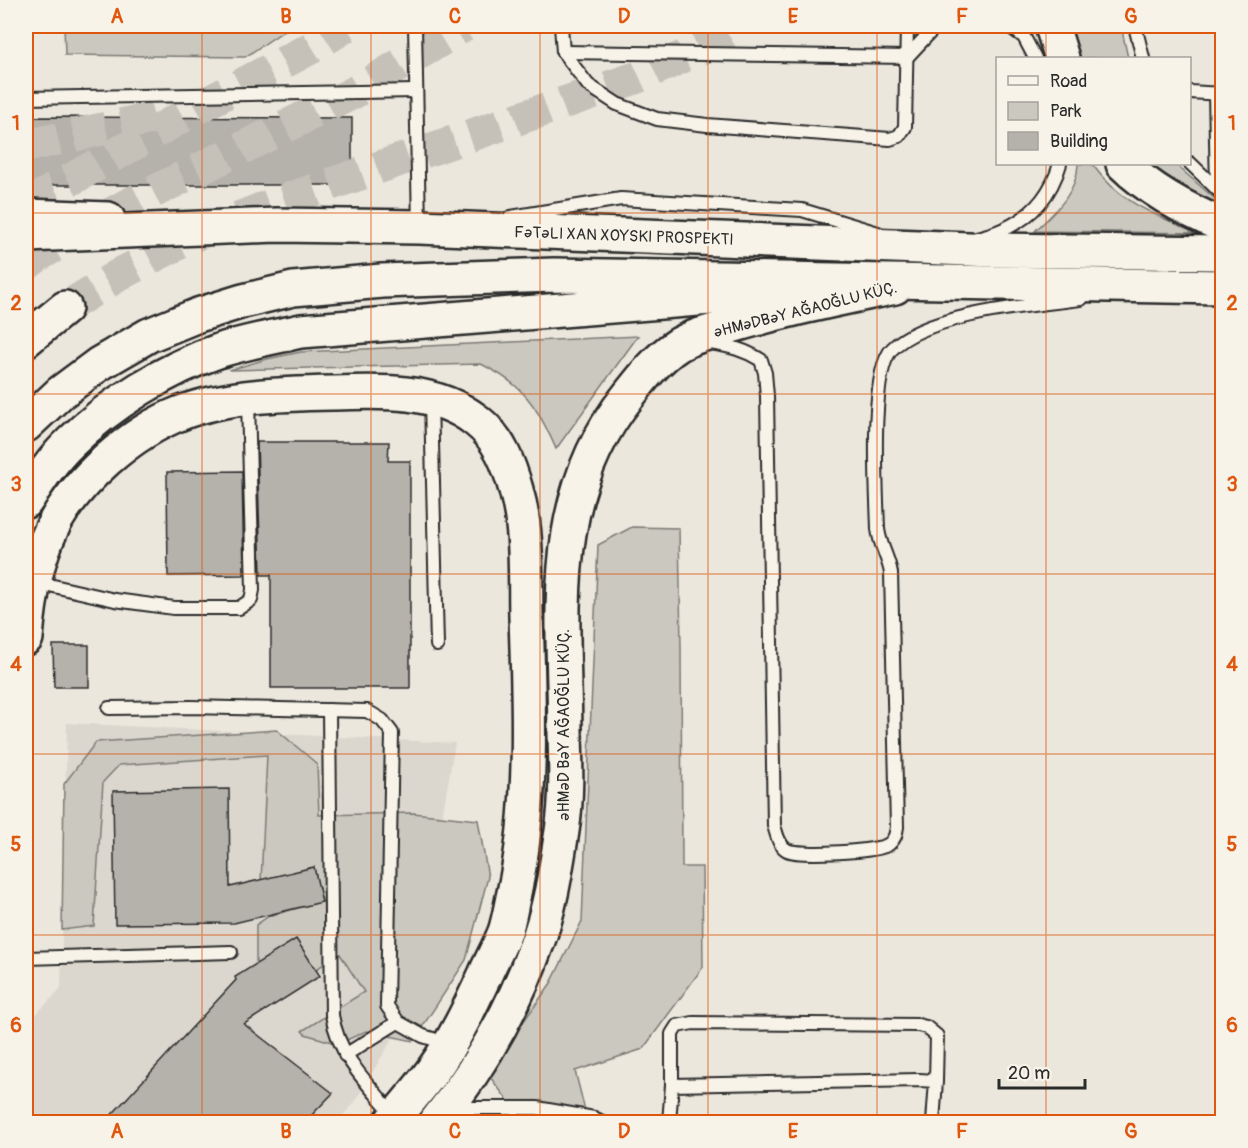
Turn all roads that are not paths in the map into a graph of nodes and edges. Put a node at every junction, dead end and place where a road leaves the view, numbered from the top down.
1 (415, 26) edge
2 (561, 26) edge
3 (907, 26) edge
4 (936, 26) edge
5 (1009, 26) edge
6 (1052, 26) edge
7 (1136, 26) edge
8 (563, 52) junction
9 (908, 57) junction
10 (1034, 57) edge
11 (1062, 57) edge
12 (1143, 57) edge
13 (416, 91) junction
14 (1191, 92) edge
15 (1219, 94) edge
16 (26, 98) edge
17 (1191, 164) edge
18 (1060, 165) edge
19 (1124, 165) edge
20 (1220, 192) edge
21 (26, 216) edge
22 (277, 225) junction
23 (1222, 225) edge
24 (433, 228) junction
25 (26, 235) edge
26 (929, 248) junction
27 (1222, 253) edge
28 (922, 281) junction
29 (1172, 286) junction
30 (1222, 287) edge
31 (65, 309) tunnel mouth
32 (688, 339) junction
33 (26, 340) edge
34 (248, 398) junction
35 (431, 398) junction
36 (26, 425) edge
37 (26, 501) edge
38 (34, 582) junction
39 (26, 638) edge
40 (437, 645) dead end
41 (109, 708) dead end
42 (329, 710) junction
43 (231, 952) dead end
44 (26, 958) edge
45 (398, 1022) junction
46 (449, 1044) junction
47 (345, 1055) junction
48 (936, 1081) junction
49 (672, 1085) junction
50 (442, 1115) edge
51 (393, 1120) edge
52 (602, 1122) edge
53 (669, 1122) edge
54 (933, 1122) edge

1 - 13 lane
2 - 8 lane
3 - 9 lane
4 - 9 lane
5 - 10 lane
6 - 11 street
7 - 12 lane
8 - 9 lane
8 - 9 lane
13 - 16 lane
13 - 24 lane
14 - 15 lane
15 - 20 lane
17 - 20 lane
18 - 26 lane
19 - 23 street
21 - 22 street
22 - 24 street, FƏTƏLI XAN XOYSKI PROSPEKTI
22 - 25 street, FƏTƏLI XAN XOYSKI PROSPEKTI
24 - 26 street, FƏTƏLI XAN XOYSKI PROSPEKTI
26 - 27 street, FƏTƏLI XAN XOYSKI PROSPEKTI
28 - 29 street
28 - 32 street, ƏHMƏDBƏY AĞAOĞLU KÜÇ.
28 - 36 street
28 - 37 street
29 - 30 street
29 - 32 lane
31 - 33 street
32 - 50 street, ƏHMƏD BƏY AĞAOĞLU KÜÇ.
34 - 35 street
34 - 38 street
34 - 38 lane
35 - 40 lane
35 - 46 street
38 - 39 street
41 - 42 lane
42 - 45 lane
42 - 47 lane
43 - 44 lane
45 - 46 lane
45 - 47 lane
46 - 51 street
47 - 51 lane
48 - 49 lane
48 - 49 lane
48 - 54 lane
49 - 53 lane
50 - 52 lane

